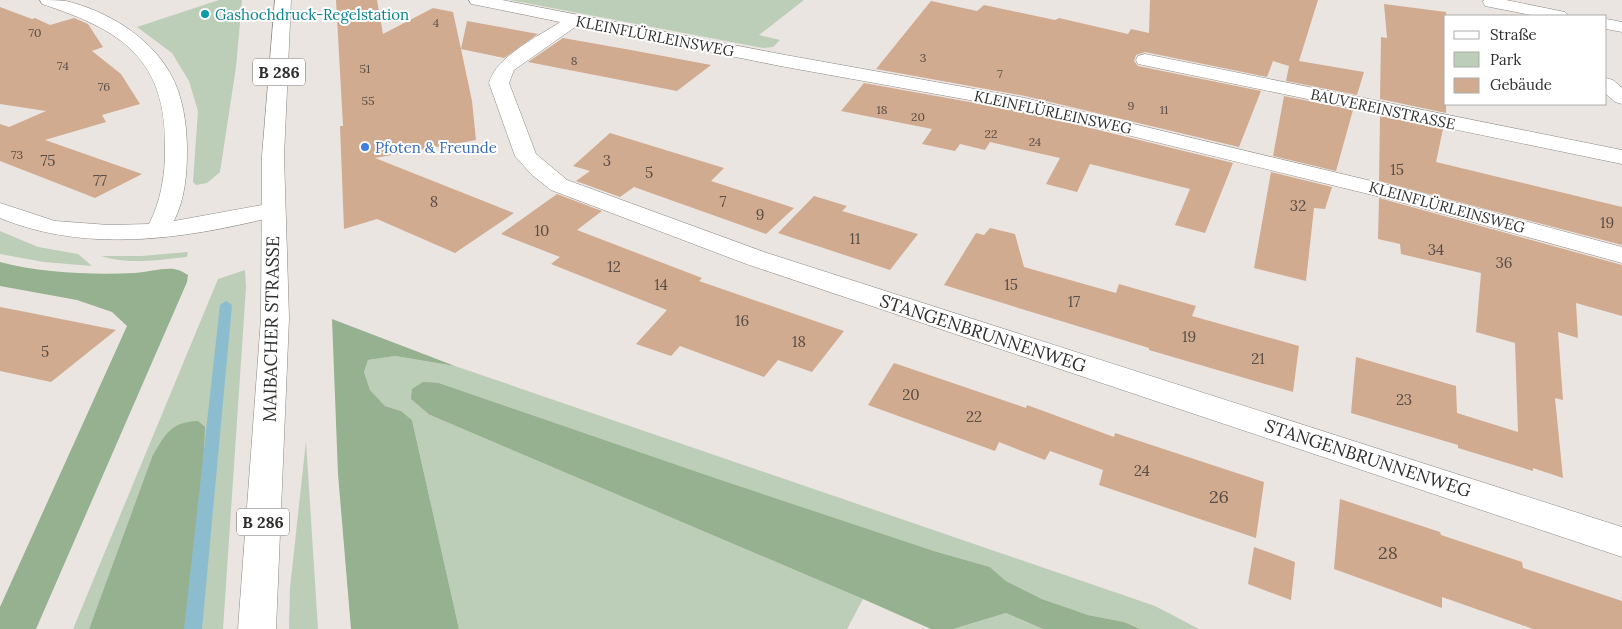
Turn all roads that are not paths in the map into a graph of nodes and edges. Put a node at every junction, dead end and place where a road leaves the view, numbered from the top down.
1 (48, 0) edge
2 (284, 0) edge
3 (477, 0) edge
4 (1487, 1) edge
5 (1510, 15) edge
6 (1554, 15) edge
7 (574, 20) junction
8 (1607, 24) edge
9 (1622, 27) edge
10 (1145, 60) dead end
11 (1607, 85) edge
12 (1622, 98) edge
13 (1622, 158) edge
14 (0, 210) edge
15 (273, 210) junction
16 (158, 229) junction
17 (1622, 255) edge
18 (1622, 542) edge
19 (257, 629) edge

1 - 16 street
2 - 15 street, MAIBACHER STRASSE / B 286
3 - 7 street, KLEINFLÜRLEINSWEG
4 - 5 street
4 - 6 street
7 - 17 street, KLEINFLÜRLEINSWEG
7 - 18 street, STANGENBRUNNENWEG
8 - 9 street
10 - 13 street, BAUVEREINSTRASSE
11 - 12 street
14 - 16 street
15 - 16 street
15 - 19 street, MAIBACHER STRASSE / B 286

